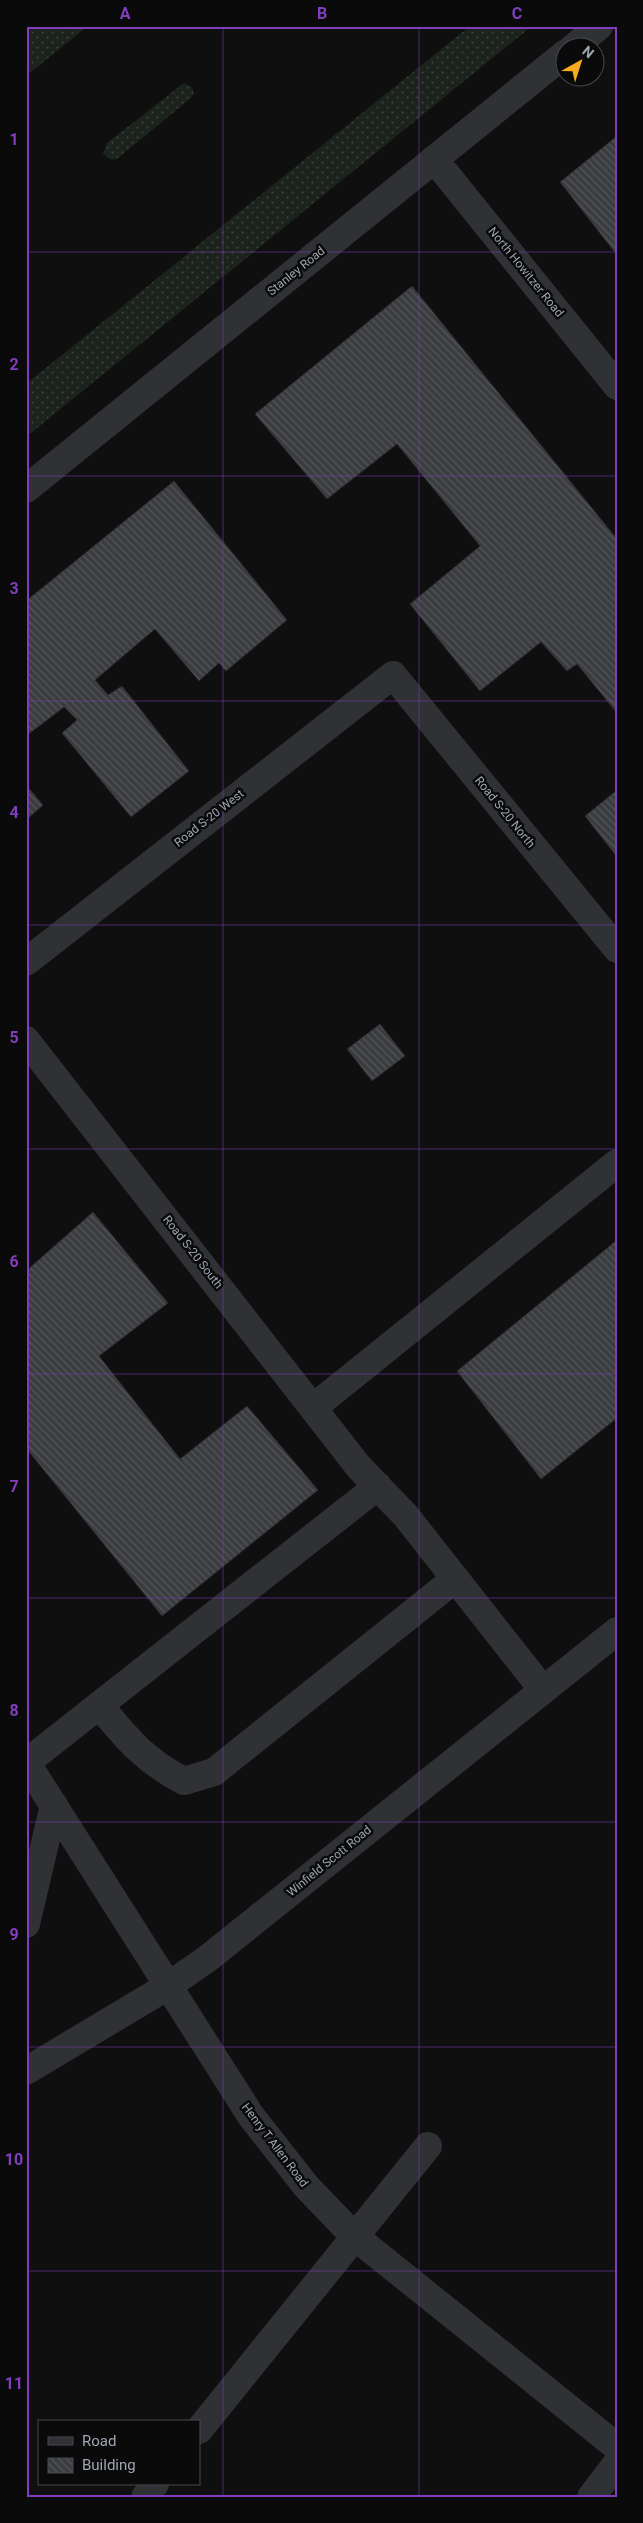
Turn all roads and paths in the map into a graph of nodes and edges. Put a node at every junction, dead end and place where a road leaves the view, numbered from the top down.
1 (599, 26) edge
2 (585, 38) edge
3 (556, 61) edge
4 (434, 159) junction
5 (617, 386) edge
6 (26, 489) edge
7 (393, 675) joint
8 (617, 949) edge
9 (26, 962) edge
10 (26, 1040) edge
11 (617, 1163) edge
12 (314, 1407) junction
13 (378, 1486) junction
14 (455, 1579) junction
15 (617, 1630) edge
16 (543, 1690) junction
17 (99, 1705) junction
18 (26, 1762) edge
19 (54, 1805) junction
20 (26, 1924) edge
21 (168, 1986) junction
22 (26, 2071) edge
23 (428, 2146) dead end
24 (354, 2236) junction
25 (200, 2429) edge
26 (617, 2447) edge
27 (617, 2463) edge
28 (153, 2486) edge
29 (145, 2497) edge
30 (592, 2497) edge

1 - 2 street
3 - 4 street, Stanley Road
4 - 5 street, North Howitzer Road
4 - 6 street, Stanley Road
7 - 8 street, Road S-20 North
7 - 9 street, Road S-20 West
10 - 12 street, Road S-20 South
11 - 12 street
12 - 13 street, Road S-20 South
13 - 14 street, Road S-20 South
13 - 17 street
14 - 16 street, Road S-20 South
14 - 17 street
15 - 16 street, Winfield Scott Road
16 - 21 street, Winfield Scott Road
17 - 18 street
18 - 19 street, Henry T Allen Road
19 - 20 street
19 - 21 street, Henry T Allen Road
21 - 22 street, Winfield Scott Road
21 - 24 street, Henry T Allen Road
23 - 24 street
24 - 25 street
24 - 26 street, Henry T Allen Road
27 - 30 street
28 - 29 street

